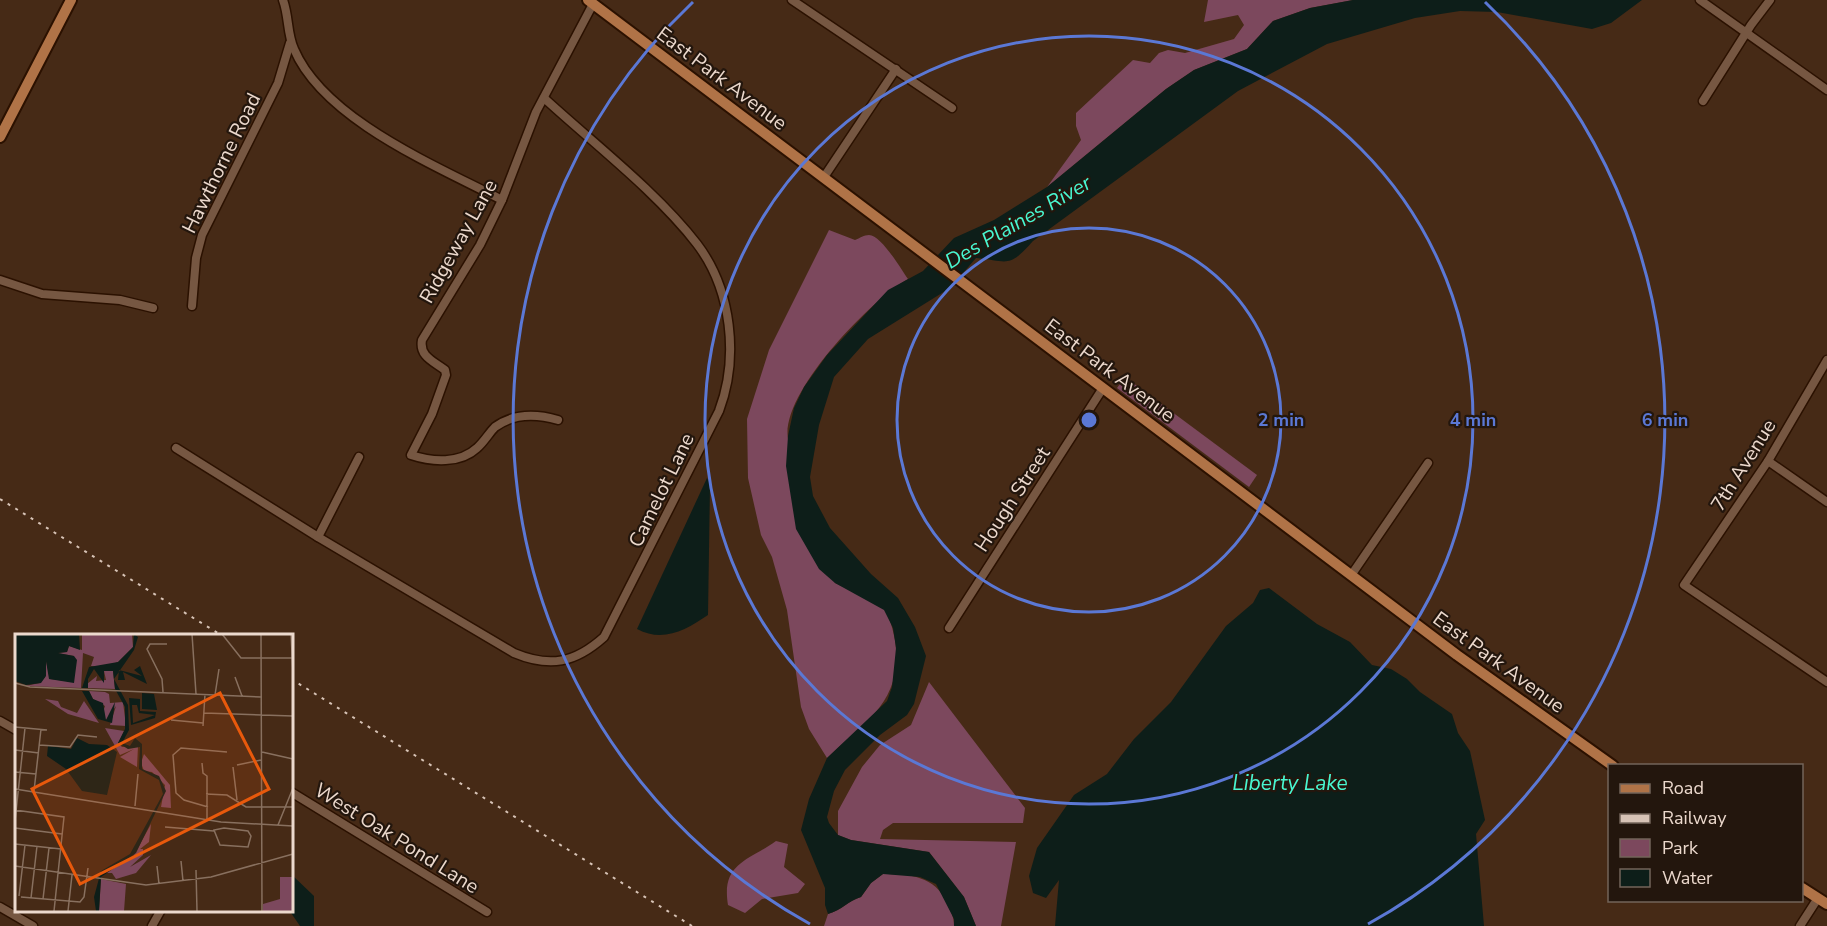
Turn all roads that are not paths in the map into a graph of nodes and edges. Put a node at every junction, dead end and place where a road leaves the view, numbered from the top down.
1 (71, 0) edge
2 (283, 0) edge
3 (792, 0) edge
4 (1700, 0) edge
5 (1770, 0) edge
6 (591, 2) edge
7 (1748, 34) junction
8 (291, 38) junction
9 (896, 69) junction
10 (1827, 90) edge
11 (544, 98) junction
12 (1703, 101) dead end
13 (952, 108) dead end
14 (0, 137) edge
15 (824, 177) junction
16 (502, 200) junction
17 (0, 280) edge
18 (192, 306) dead end
19 (153, 308) dead end
20 (1827, 360) edge
21 (1103, 388) junction
22 (558, 420) dead end
23 (176, 448) dead end
24 (359, 457) dead end
25 (1768, 461) junction
26 (1428, 464) dead end
27 (1827, 502) edge
28 (318, 537) junction
29 (1352, 574) junction
30 (949, 628) dead end
31 (1827, 682) edge
32 (0, 721) edge
33 (15, 729) edge
34 (1613, 764) edge
35 (292, 793) edge
36 (1803, 889) edge
37 (1823, 901) edge
38 (0, 907) edge
39 (160, 911) edge
40 (486, 912) dead end
41 (33, 926) edge
42 (152, 926) edge
43 (1800, 926) edge

1 - 14 main road
2 - 8 street
3 - 9 street
4 - 7 street
5 - 7 street
6 - 11 street, Ridgeway Lane
6 - 15 main road, East Park Avenue
7 - 10 street
7 - 12 street
8 - 16 street
8 - 18 street, Hawthorne Road
9 - 13 street
9 - 15 street
11 - 16 street, Ridgeway Lane
11 - 28 street, Camelot Lane
15 - 21 main road, East Park Avenue
16 - 22 street, Ridgeway Lane
17 - 19 street
20 - 25 street, 7th Avenue
21 - 29 main road, East Park Avenue
21 - 30 street, Hough Street
23 - 28 street, Camelot Lane
24 - 28 street
25 - 27 street
25 - 31 street, 7th Avenue
26 - 29 street
29 - 34 main road, East Park Avenue
32 - 33 street
35 - 40 street, West Oak Pond Lane
36 - 37 main road
37 - 43 street
38 - 41 street
39 - 42 street

